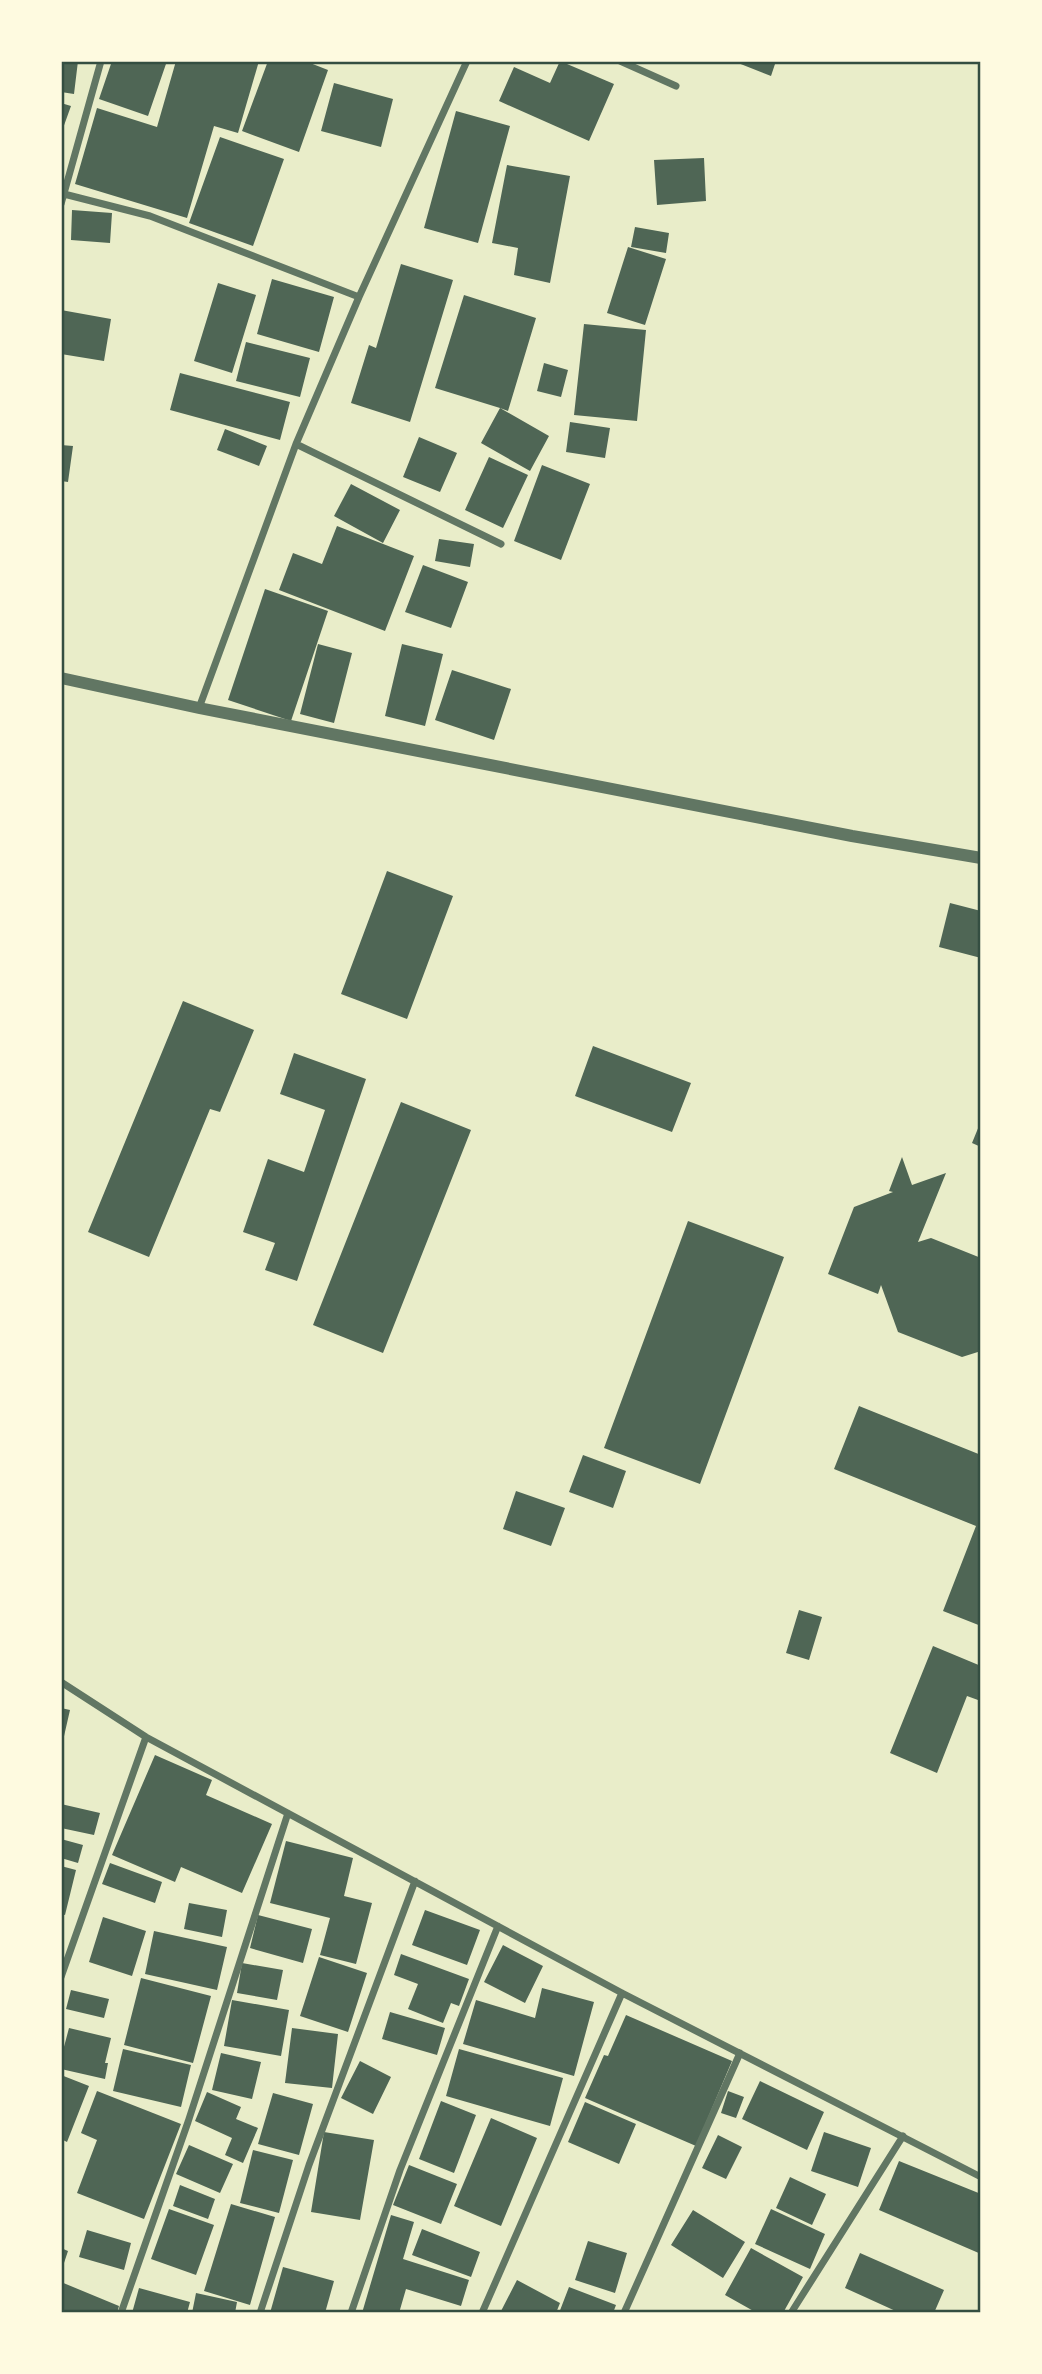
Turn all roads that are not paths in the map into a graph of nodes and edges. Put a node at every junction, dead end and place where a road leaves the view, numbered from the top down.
1 (102, 61) edge
2 (467, 61) edge
3 (620, 61) edge
4 (676, 86) dead end
5 (64, 194) junction
6 (61, 204) edge
7 (359, 297) junction
8 (296, 444) junction
9 (501, 544) dead end
10 (61, 678) edge
11 (199, 708) junction
12 (981, 858) edge
13 (61, 1682) edge
14 (146, 1737) junction
15 (288, 1813) junction
16 (415, 1881) junction
17 (498, 1926) junction
18 (61, 1977) edge
19 (622, 1993) junction
20 (740, 2053) junction
21 (903, 2136) junction
22 (981, 2177) edge
23 (121, 2313) edge
24 (260, 2313) edge
25 (351, 2313) edge
26 (482, 2313) edge
27 (624, 2313) edge
28 (791, 2313) edge

1 - 5 street
2 - 7 street
3 - 4 street
5 - 6 street
5 - 7 street
7 - 8 street
8 - 9 street
8 - 11 street
10 - 11 street
11 - 12 street
13 - 14 street
14 - 15 street
14 - 18 street
15 - 16 street
15 - 23 street
16 - 17 street
16 - 24 street
17 - 19 street
17 - 25 street
19 - 20 street
19 - 26 street
20 - 21 street
20 - 27 street
21 - 22 street
21 - 28 street

